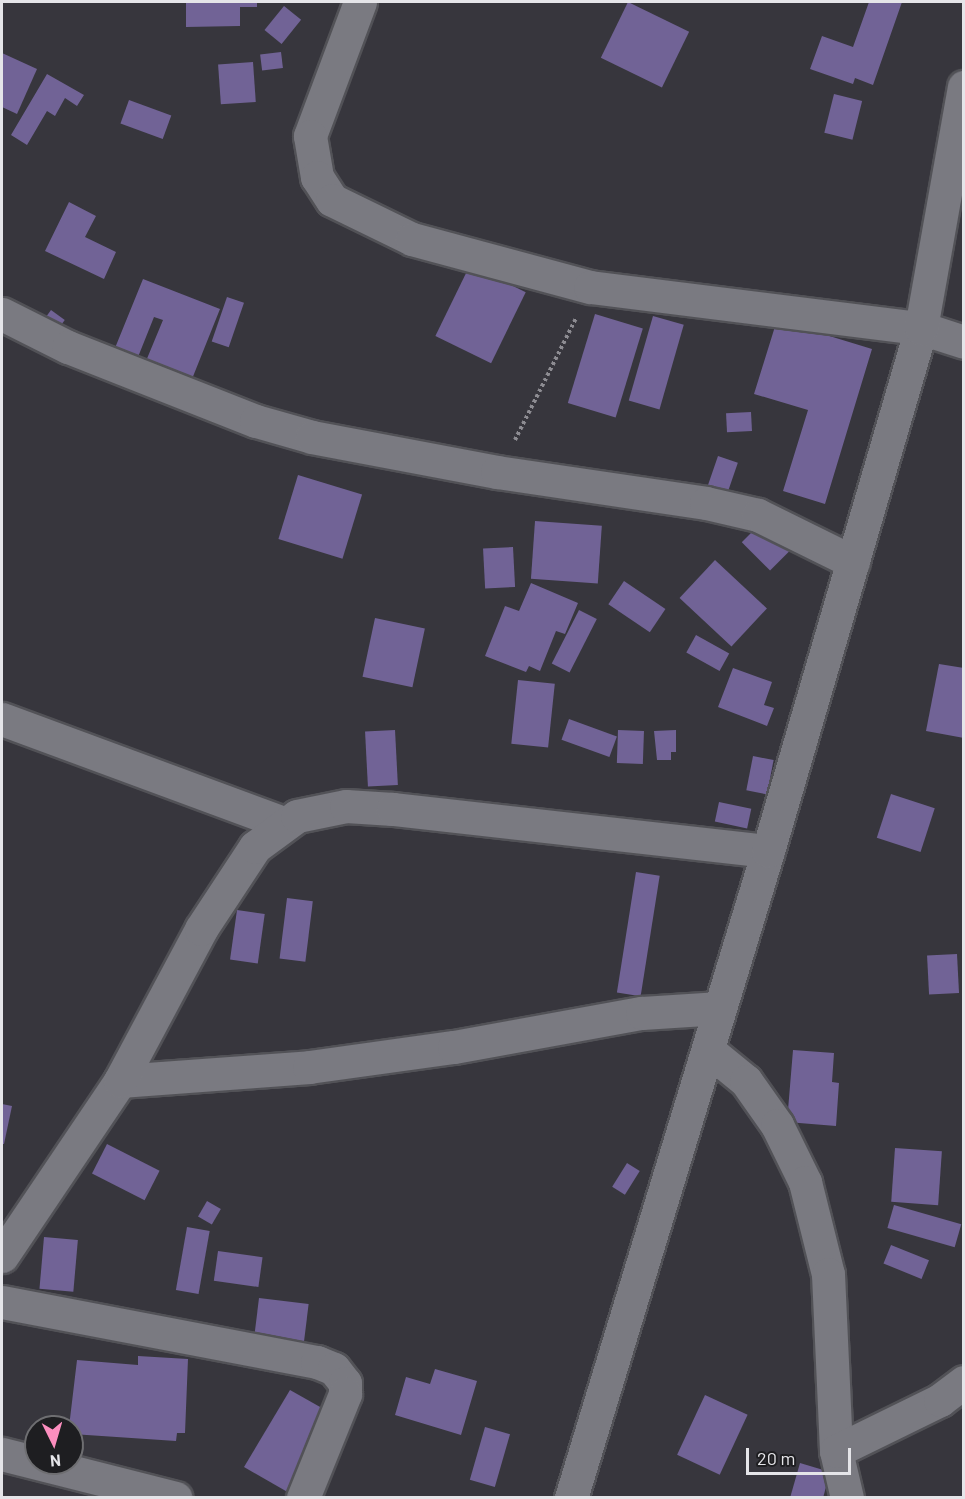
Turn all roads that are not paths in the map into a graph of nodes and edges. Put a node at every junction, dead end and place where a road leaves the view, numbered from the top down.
1 (360, 2) edge
2 (963, 87) edge
3 (2, 314) edge
4 (921, 328) junction
5 (963, 342) edge
6 (853, 562) junction
7 (2, 719) edge
8 (283, 824) junction
9 (768, 851) junction
10 (720, 1008) junction
11 (708, 1050) junction
12 (120, 1081) junction
13 (2, 1256) edge
14 (2, 1302) edge
15 (963, 1382) edge
16 (836, 1451) junction
17 (2, 1454) edge
18 (176, 1497) edge
19 (303, 1497) edge
20 (572, 1497) edge
21 (847, 1497) edge

1 - 4 street
2 - 4 street
3 - 6 street
4 - 5 street
4 - 6 street
6 - 9 street
7 - 8 street
8 - 9 street
8 - 12 street
9 - 10 street
10 - 11 street
10 - 12 street
11 - 16 street
11 - 20 street
12 - 13 street
14 - 19 street
15 - 16 street
16 - 21 street
17 - 18 street

